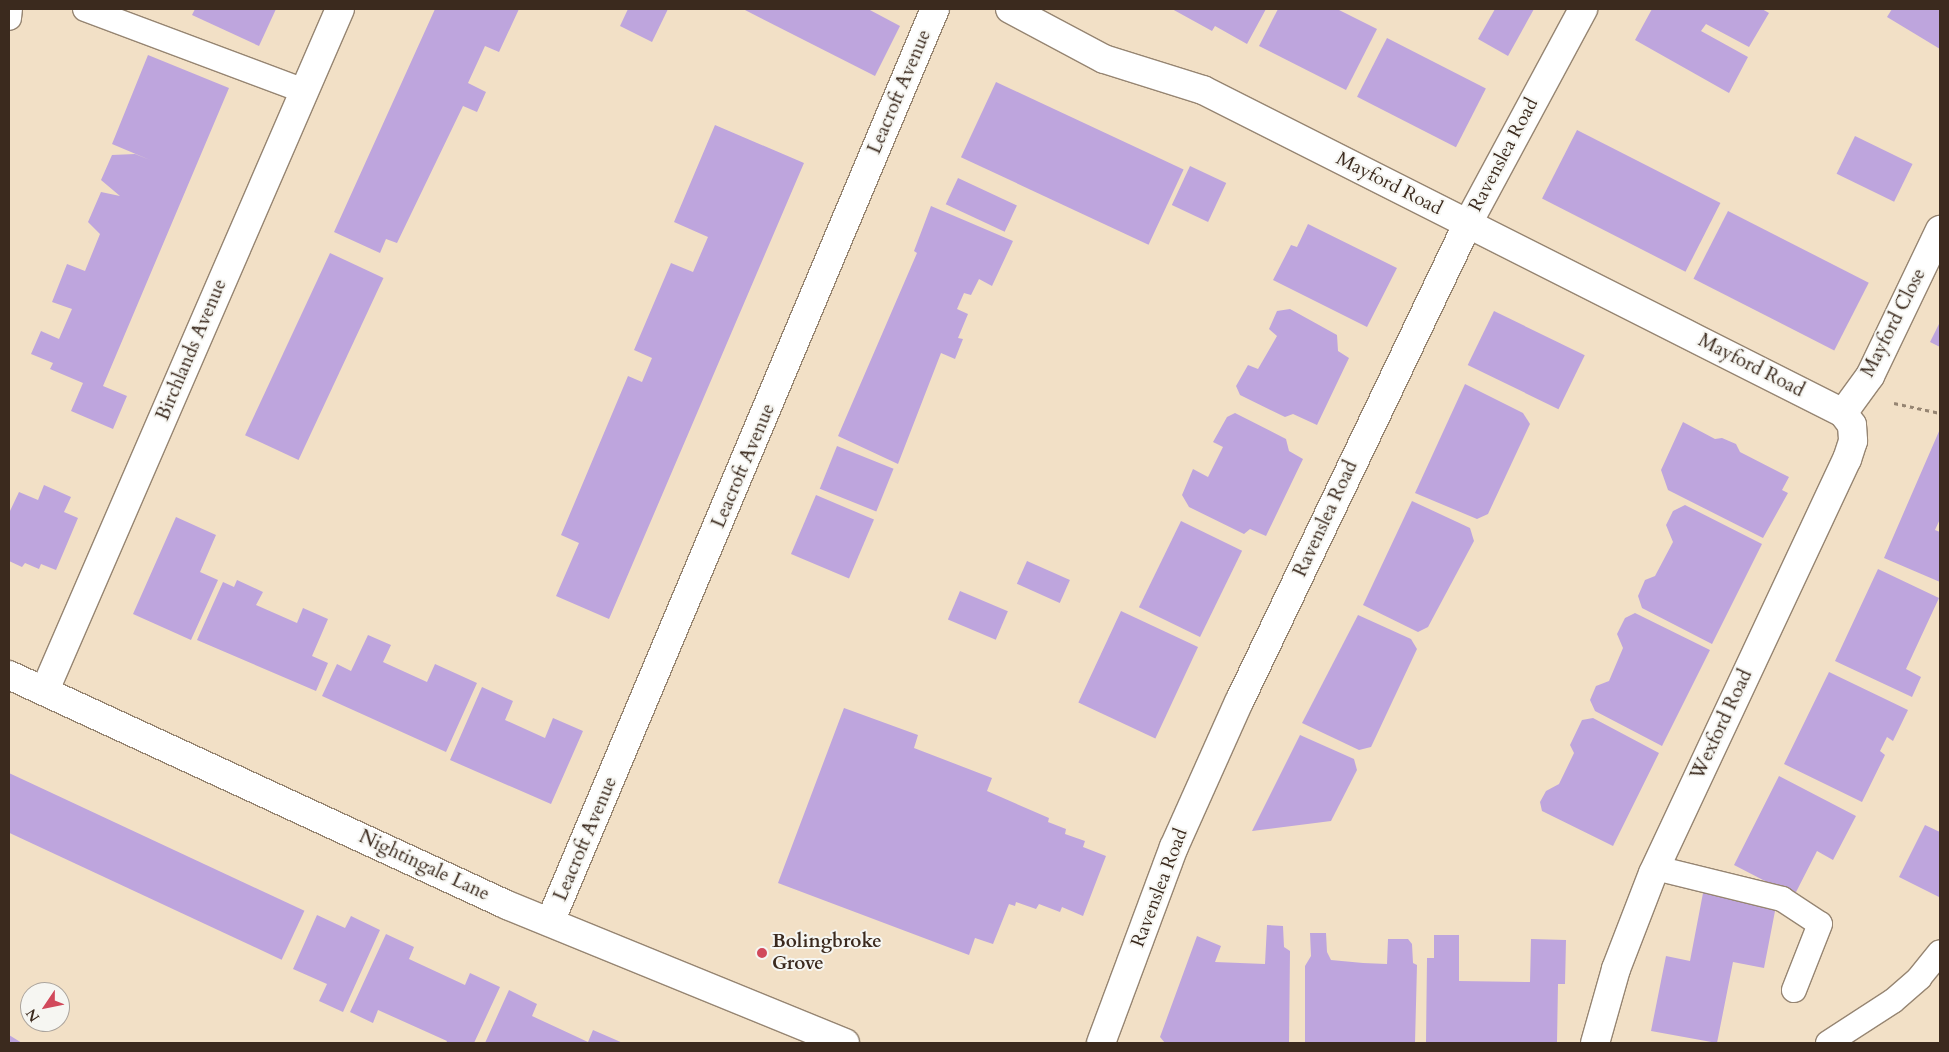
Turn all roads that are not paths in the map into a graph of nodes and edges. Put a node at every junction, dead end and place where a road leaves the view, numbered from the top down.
1 (10, 9) edge
2 (85, 9) edge
3 (340, 9) edge
4 (935, 9) edge
5 (1010, 9) edge
6 (1583, 9) edge
7 (9, 18) edge
8 (304, 91) junction
9 (1468, 223) junction
10 (1940, 230) edge
11 (1843, 413) junction
12 (9, 675) edge
13 (44, 690) junction
14 (1656, 868) junction
15 (550, 922) junction
16 (1940, 952) edge
17 (1794, 990) dead end
18 (846, 1043) edge
19 (1101, 1043) edge
20 (1594, 1043) edge
21 (1828, 1043) edge

1 - 7 lane
2 - 8 lane
3 - 8 street, Birchlands Avenue
4 - 15 street, Leacroft Avenue
5 - 9 street, Mayford Road
6 - 9 street, Ravenslea Road
8 - 13 street, Birchlands Avenue
9 - 11 street, Mayford Road
9 - 19 street, Ravenslea Road
10 - 11 street, Mayford Close
11 - 14 street, Wexford Road
12 - 13 street, Nightingale Lane
13 - 15 street, Nightingale Lane
14 - 17 lane
14 - 20 street, Wexford Road
15 - 18 street, Nightingale Lane
16 - 21 lane

